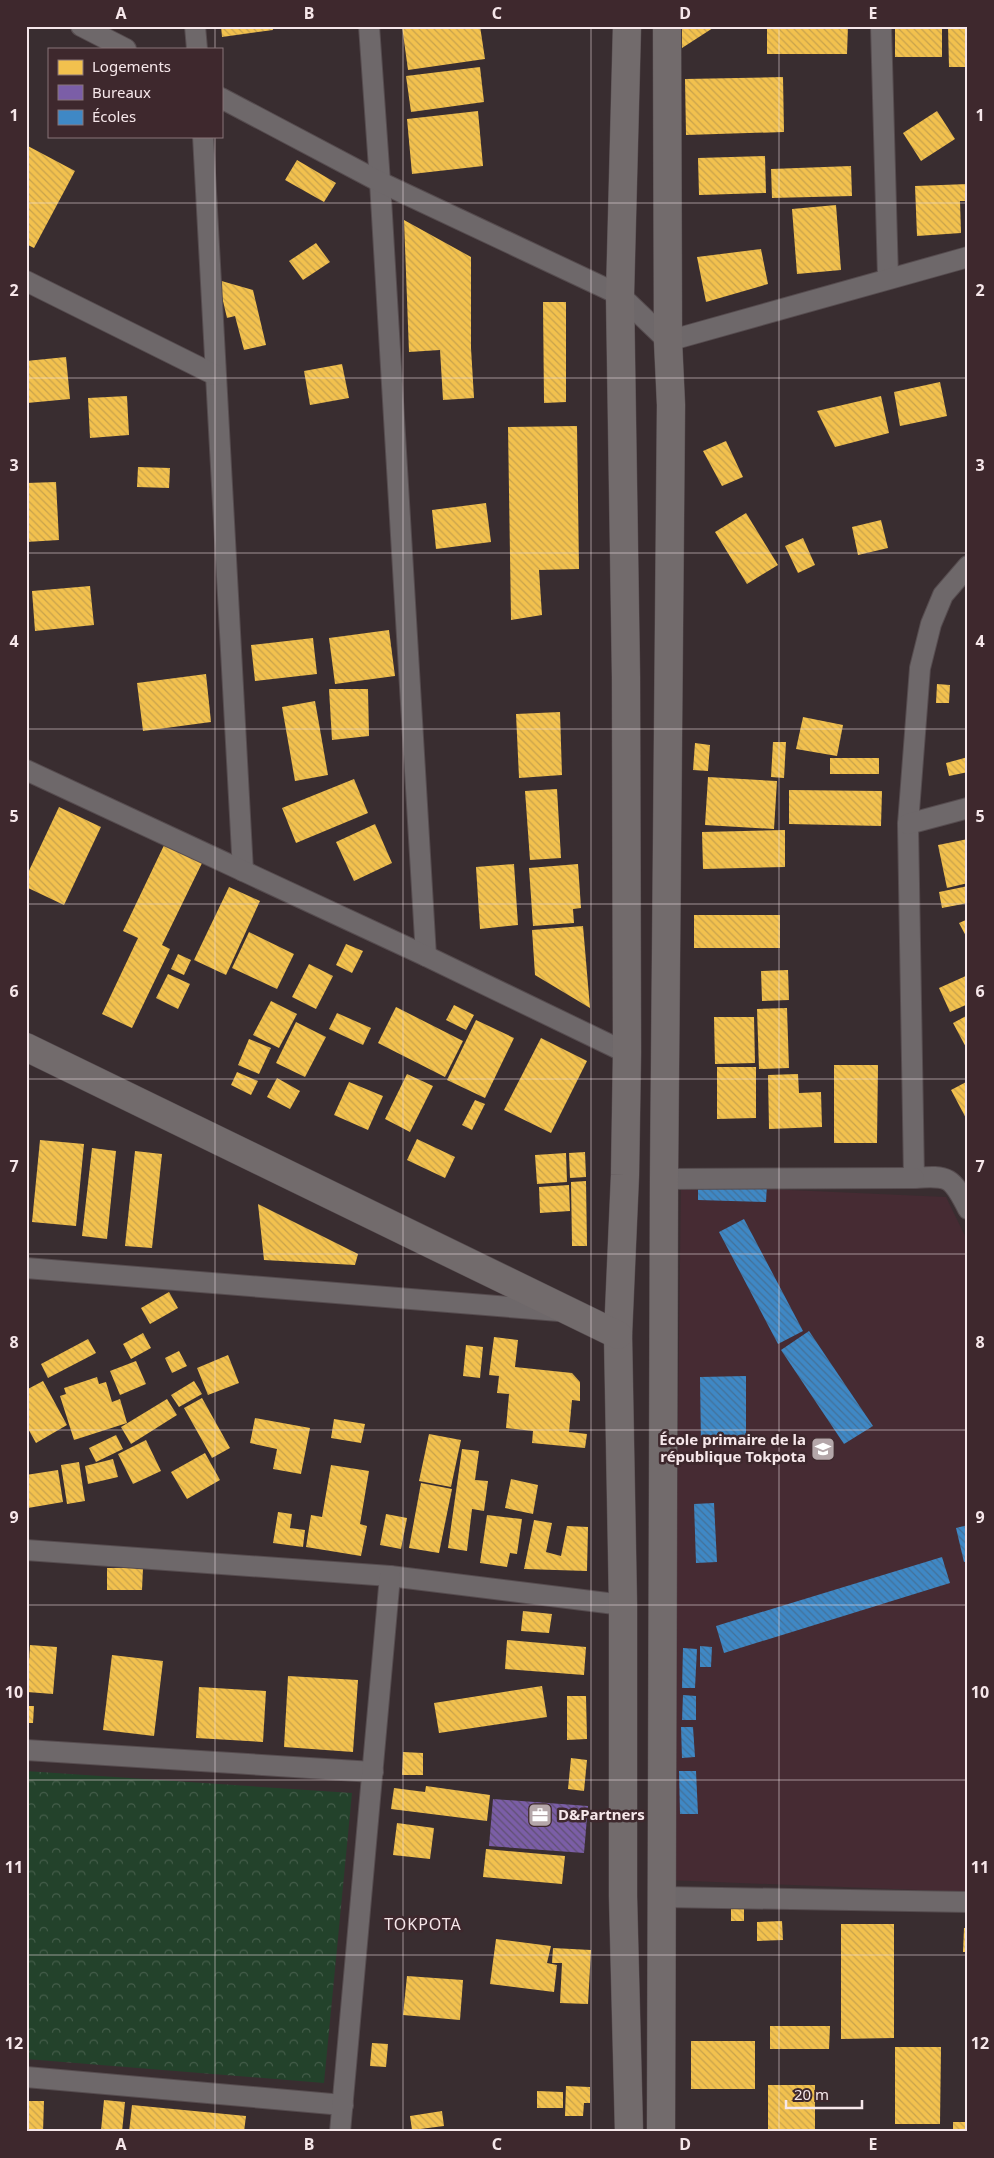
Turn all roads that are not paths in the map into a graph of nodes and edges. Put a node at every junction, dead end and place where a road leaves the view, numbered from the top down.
1 (81, 26) edge
2 (195, 26) edge
3 (369, 26) edge
4 (627, 26) edge
5 (667, 26) edge
6 (881, 26) edge
7 (124, 48) edge
8 (197, 48) edge
9 (222, 99) edge
10 (202, 138) edge
11 (380, 182) junction
12 (968, 257) edge
13 (888, 278) junction
14 (26, 281) edge
15 (620, 296) junction
16 (668, 341) junction
17 (215, 375) junction
18 (968, 566) edge
19 (26, 770) edge
20 (968, 808) edge
21 (908, 824) junction
22 (243, 871) junction
23 (426, 956) junction
24 (26, 1047) edge
25 (627, 1053) junction
26 (914, 1178) junction
27 (664, 1179) junction
28 (968, 1208) edge
29 (26, 1268) edge
30 (571, 1312) junction
31 (618, 1335) junction
32 (26, 1550) edge
33 (390, 1576) junction
34 (623, 1605) junction
35 (26, 1750) edge
36 (373, 1772) junction
37 (663, 1897) junction
38 (968, 1902) edge
39 (26, 2077) edge
40 (344, 2105) junction
41 (340, 2132) edge
42 (629, 2132) edge
43 (661, 2132) edge

1 - 7 street
2 - 8 street
3 - 11 street
4 - 15 street
5 - 16 street
6 - 13 street
9 - 11 street
10 - 17 street
11 - 15 street
11 - 23 street
12 - 13 street
13 - 16 street
14 - 17 street
15 - 16 street
15 - 25 street
16 - 27 street
17 - 22 street
18 - 21 street
19 - 22 street
20 - 21 street
21 - 26 street
22 - 23 street
23 - 25 street
24 - 30 street
25 - 31 street
26 - 27 street
26 - 28 street
27 - 37 street
29 - 30 street
30 - 31 street
31 - 34 street
32 - 33 street
33 - 34 street
33 - 36 street
34 - 42 street
35 - 36 street
36 - 40 street
37 - 38 street
37 - 43 street
39 - 40 street
40 - 41 street

